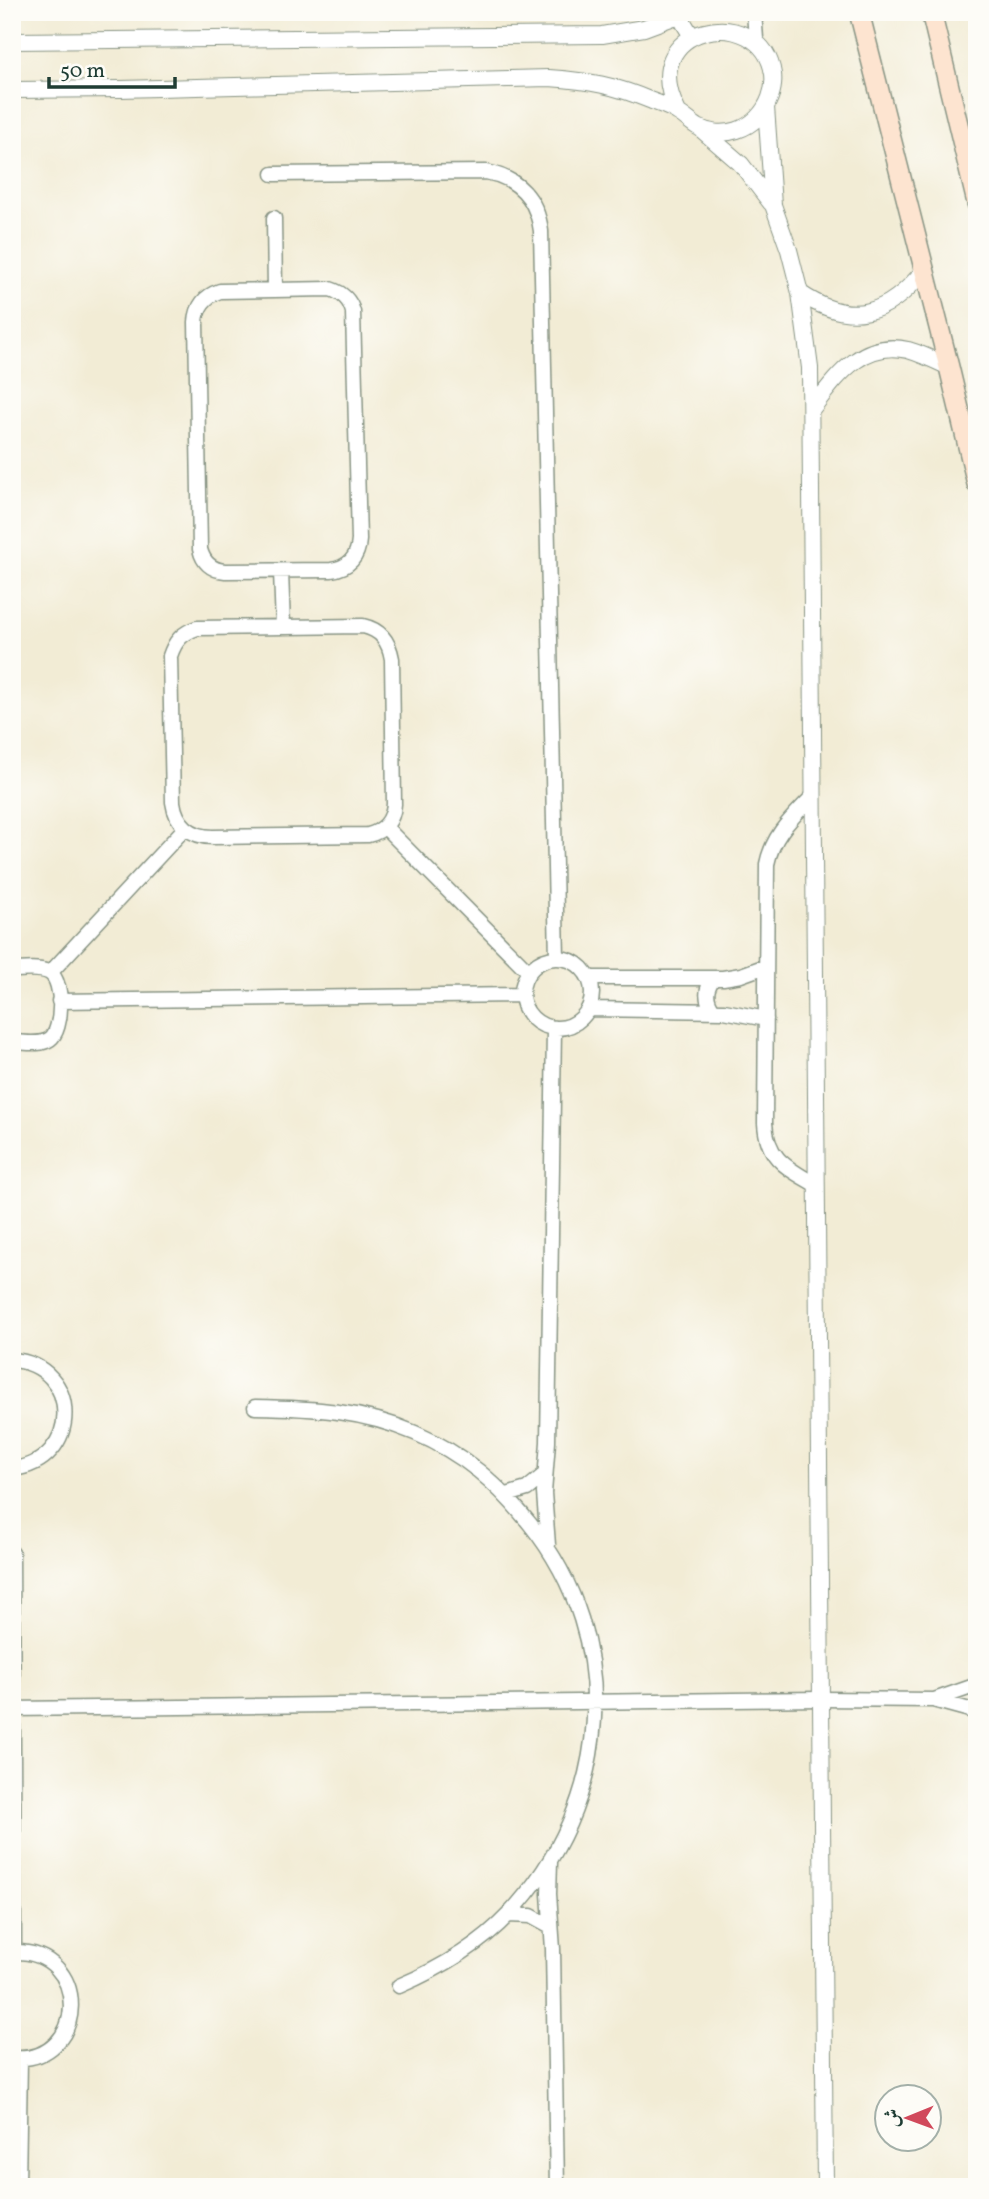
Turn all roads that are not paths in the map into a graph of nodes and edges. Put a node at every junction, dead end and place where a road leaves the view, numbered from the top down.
1 (754, 12) edge
2 (859, 12) edge
3 (931, 12) edge
4 (681, 14) edge
5 (691, 34) junction
6 (756, 39) junction
7 (12, 41) edge
8 (12, 90) edge
9 (766, 107) junction
10 (678, 112) junction
11 (701, 129) junction
12 (273, 174) dead end
13 (977, 203) edge
14 (773, 205) junction
15 (274, 218) dead end
16 (924, 270) junction
17 (275, 290) junction
18 (800, 293) junction
19 (949, 367) junction
20 (811, 410) junction
21 (977, 484) edge
22 (281, 571) junction
23 (283, 626) junction
24 (813, 796) junction
25 (384, 827) junction
26 (186, 828) junction
27 (557, 958) junction
28 (766, 966) junction
29 (12, 970) edge
30 (528, 971) junction
31 (50, 973) junction
32 (589, 978) junction
33 (714, 978) junction
34 (521, 995) junction
35 (59, 1001) junction
36 (588, 1009) junction
37 (714, 1010) junction
38 (766, 1019) junction
39 (554, 1029) junction
40 (12, 1042) edge
41 (816, 1185) junction
42 (12, 1360) edge
43 (255, 1407) dead end
44 (12, 1469) edge
45 (544, 1475) junction
46 (507, 1495) junction
47 (548, 1546) junction
48 (12, 1553) edge
49 (977, 1685) edge
50 (821, 1699) junction
51 (933, 1700) junction
52 (594, 1702) junction
53 (13, 1709) edge
54 (977, 1712) edge
55 (550, 1860) junction
56 (508, 1915) junction
57 (551, 1927) junction
58 (13, 1952) edge
59 (399, 1986) dead end
60 (16, 2058) edge
61 (18, 2187) edge
62 (557, 2187) edge
63 (825, 2187) edge

1 - 6 street
2 - 16 main road
3 - 13 main road
4 - 5 street
4 - 7 street
5 - 6 street
5 - 10 street
6 - 9 street
8 - 10 street
9 - 11 street
9 - 14 street
10 - 11 street
11 - 14 street
12 - 27 street
14 - 18 street
15 - 17 street
16 - 18 street
16 - 19 main road
17 - 22 street
17 - 22 street
18 - 20 street
19 - 20 street
19 - 21 main road
20 - 24 street
22 - 23 street
23 - 25 street
23 - 26 street
24 - 28 street
24 - 41 street
25 - 26 street
25 - 30 street
26 - 31 street
27 - 30 street
27 - 32 street
28 - 33 street
28 - 38 street
29 - 31 street
30 - 34 street
31 - 35 street
32 - 33 street
32 - 36 street
33 - 37 street
34 - 35 street
34 - 39 street
35 - 40 street
36 - 37 street
36 - 39 street
37 - 38 street
38 - 41 street
39 - 45 street
41 - 50 street
42 - 44 street
43 - 46 street
45 - 46 street
45 - 47 street
46 - 47 street
47 - 52 street
48 - 53 street
49 - 51 street
50 - 51 street
50 - 52 street
50 - 63 street
51 - 54 street
52 - 53 street
52 - 55 street
53 - 58 street
55 - 56 street
55 - 57 street
56 - 57 street
56 - 59 street
57 - 62 street
58 - 60 street
60 - 61 street

